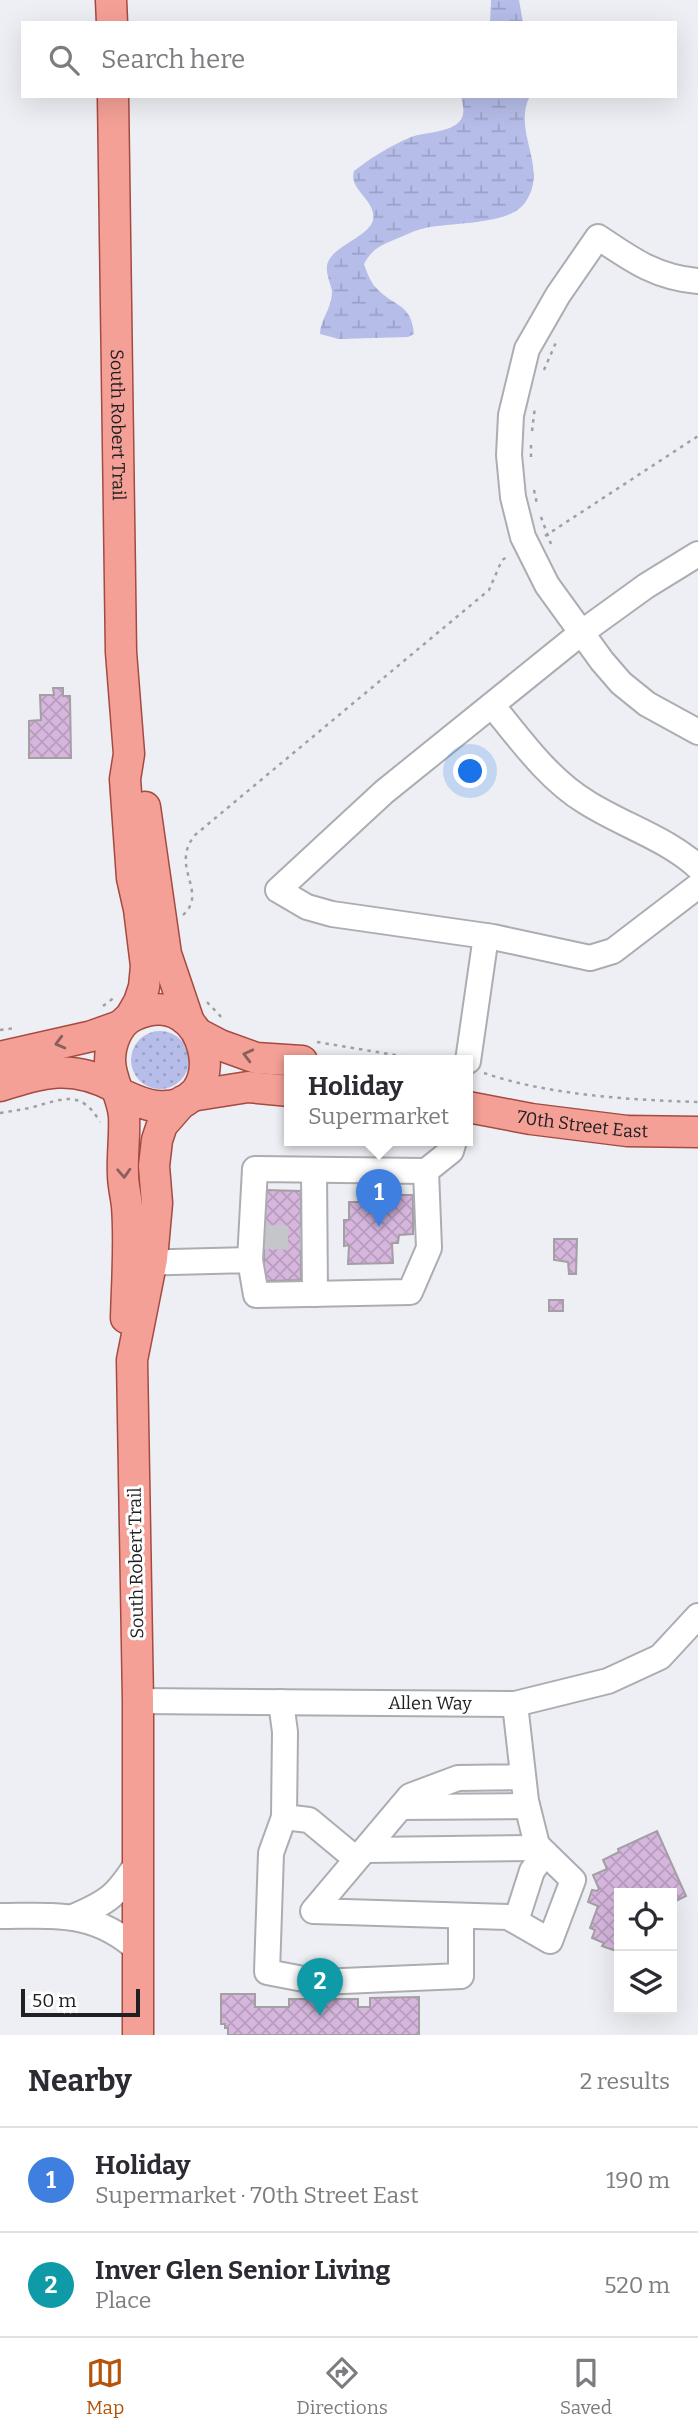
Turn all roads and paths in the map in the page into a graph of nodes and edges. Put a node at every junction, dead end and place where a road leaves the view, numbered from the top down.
1 (111, 0) edge
2 (112, 21) edge
3 (113, 98) edge
4 (698, 281) edge
5 (558, 338) dead end
6 (544, 372) dead end
7 (536, 405) dead end
8 (698, 436) edge
9 (531, 463) dead end
10 (534, 488) dead end
11 (542, 542) junction
12 (698, 554) edge
13 (581, 633) junction
14 (492, 705) junction
15 (698, 732) edge
16 (129, 754) junction
17 (698, 867) edge
18 (698, 886) edge
19 (176, 922) dead end
20 (486, 936) junction
21 (116, 1012) junction
22 (204, 1018) junction
23 (22, 1028) dead end
24 (0, 1030) edge
25 (309, 1051) edge
26 (358, 1055) edge
27 (0, 1057) edge
28 (473, 1066) edge
29 (0, 1086) edge
30 (284, 1090) edge
31 (118, 1091) junction
32 (187, 1098) junction
33 (698, 1102) edge
34 (473, 1108) edge
35 (0, 1113) edge
36 (102, 1128) dead end
37 (698, 1132) edge
38 (452, 1146) edge
39 (314, 1170) junction
40 (426, 1171) junction
41 (255, 1245) junction
42 (139, 1263) junction
43 (315, 1294) junction
44 (698, 1616) edge
45 (138, 1701) junction
46 (281, 1702) junction
47 (515, 1704) junction
48 (523, 1777) junction
49 (527, 1806) junction
50 (401, 1807) junction
51 (284, 1817) junction
52 (542, 1851) junction
53 (361, 1854) junction
54 (138, 1862) junction
55 (0, 1916) edge
56 (461, 1916) junction
57 (73, 1917) junction
58 (516, 1922) junction
59 (138, 1950) junction
60 (138, 2035) edge

1 - 2 main road
3 - 16 main road, South Robert Trail
4 - 11 street
5 - 6 path
7 - 9 path
8 - 11 path
10 - 11 path
11 - 13 street
11 - 19 path
12 - 13 street
13 - 14 street
13 - 15 street
14 - 17 street
14 - 20 street
16 - 21 main road, South Robert Trail
16 - 22 main road, South Robert Trail
18 - 20 street
20 - 28 street
21 - 22 main road
21 -> 27 main road
21 - 31 main road
25 -> 22 main road
22 - 32 main road
23 - 24 path
25 - 26 path
28 - 33 path
29 - 31 main road
30 - 32 main road
31 - 32 main road
31 -> 42 main road
32 - 42 main road, South Robert Trail
34 - 37 main road, 70th Street East
35 - 36 path
38 - 40 street
39 - 40 street
39 - 41 street
39 - 43 street
40 - 43 street
41 - 42 street
41 - 43 street
42 - 45 main road, South Robert Trail
44 - 47 street, Allen Way
45 - 46 street, Allen Way
45 - 54 main road, South Robert Trail
46 - 47 street, Allen Way
46 - 51 street
47 - 48 street
48 - 49 street
48 - 50 street
49 - 50 street
49 - 52 street
50 - 53 street
51 - 53 street
51 - 56 street
52 - 53 street
52 - 58 street
52 - 58 street
53 - 56 street
54 - 57 street
54 - 59 main road, South Robert Trail
55 - 57 street
56 - 58 street
57 - 59 street
59 - 60 main road, South Robert Trail

